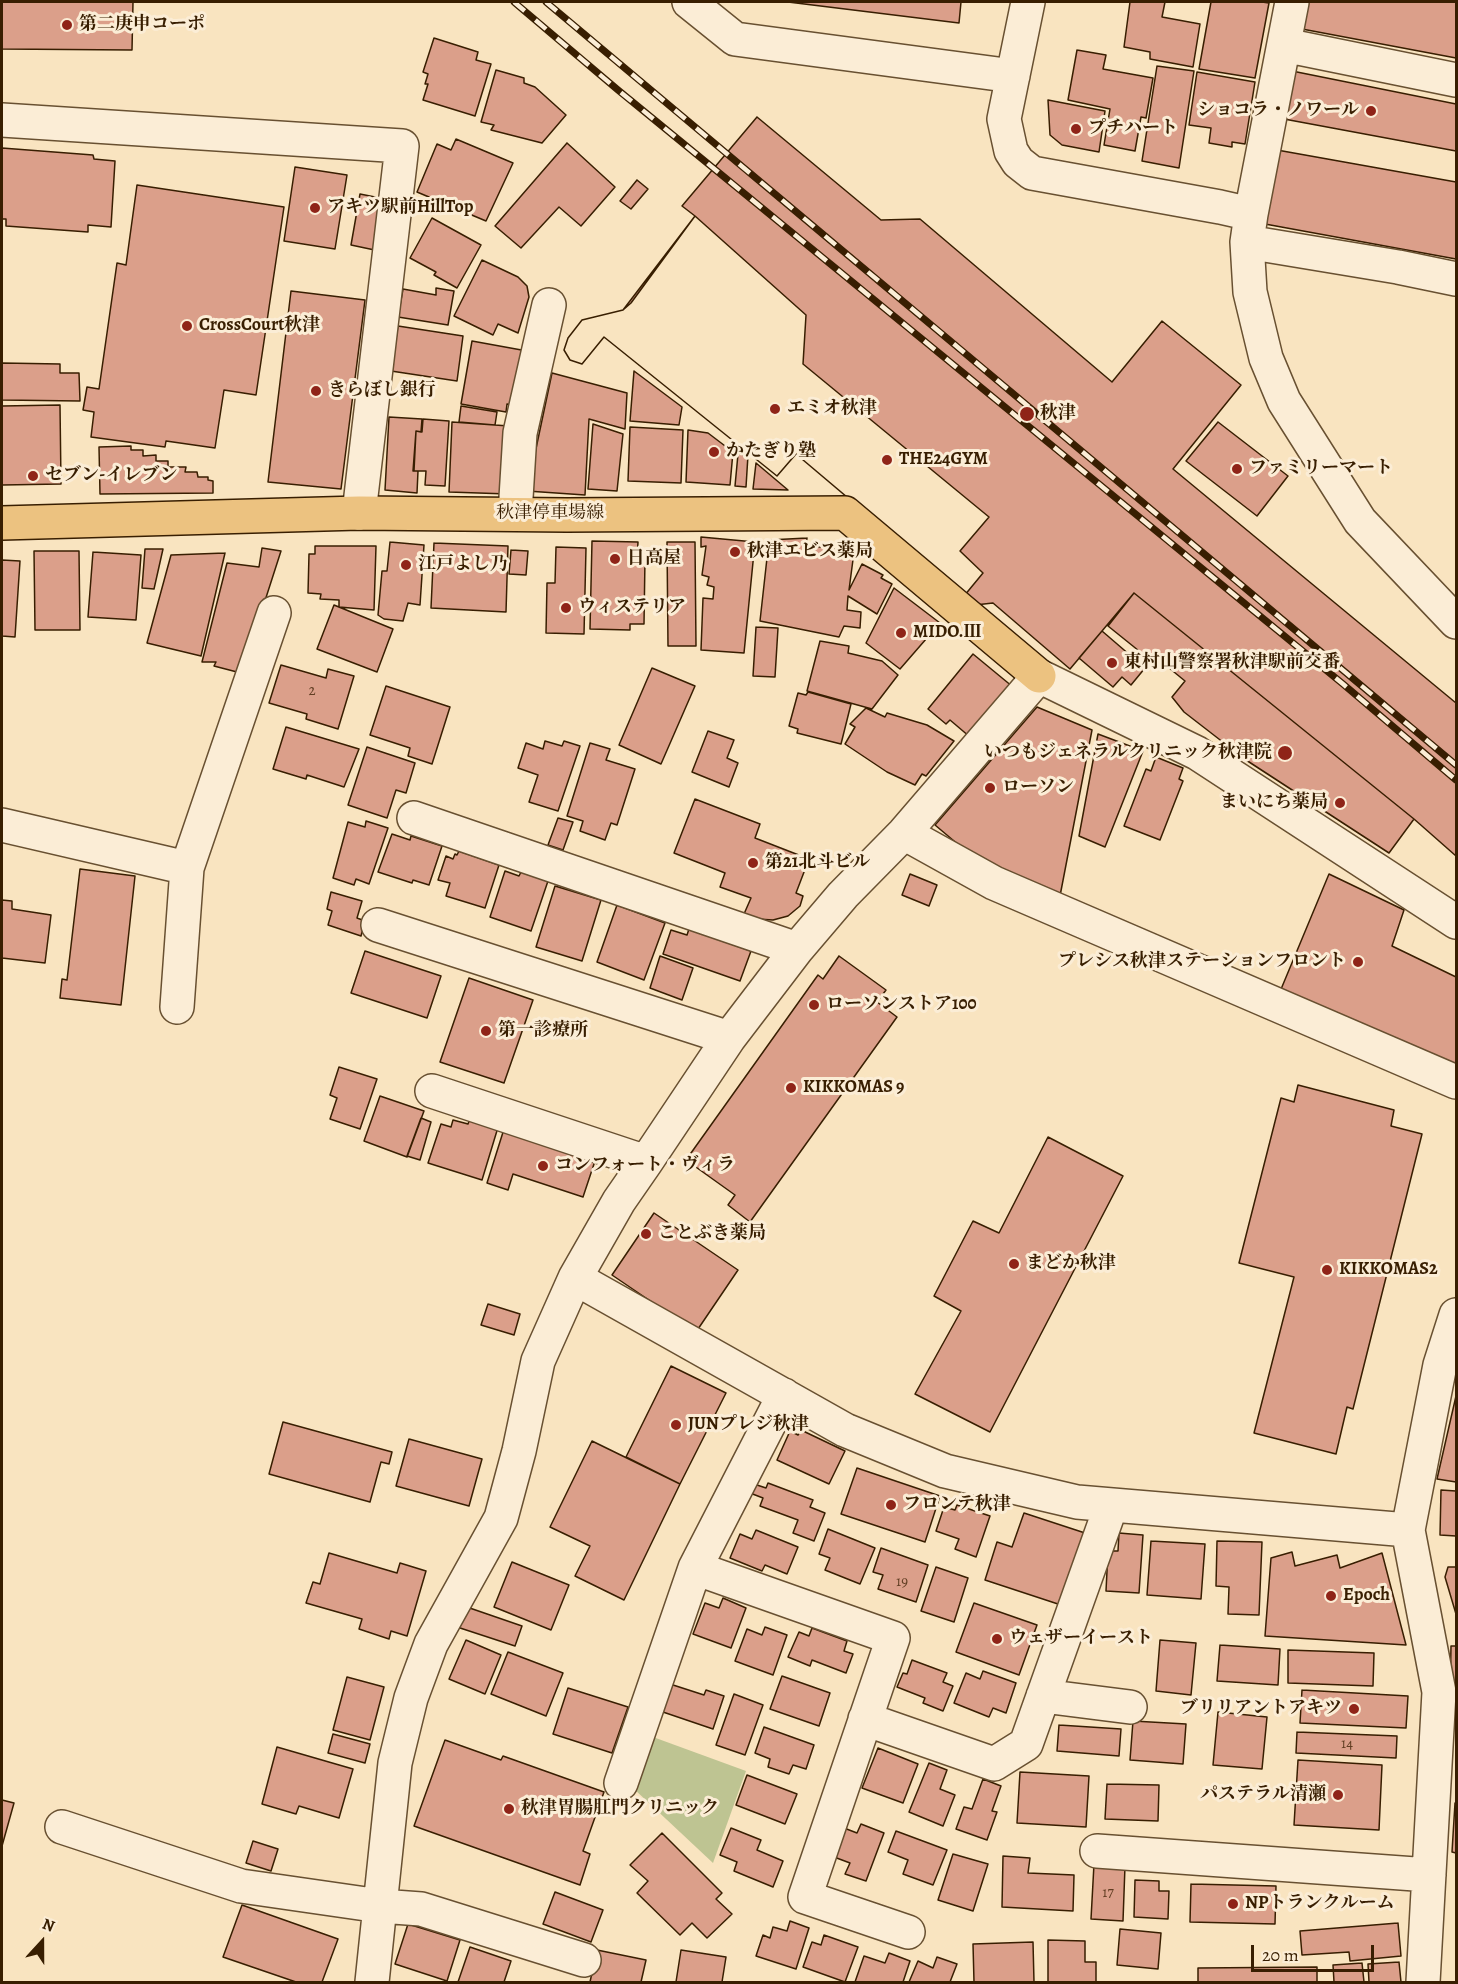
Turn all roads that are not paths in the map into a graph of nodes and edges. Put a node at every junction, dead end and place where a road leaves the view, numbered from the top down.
1 (689, 2) edge
2 (1028, 2) edge
3 (1292, 2) edge
4 (1284, 45) junction
5 (1013, 76) junction
6 (1456, 80) edge
7 (2, 120) edge
8 (1249, 228) junction
9 (1456, 279) edge
10 (549, 304) dead end
11 (359, 513) junction
12 (515, 514) junction
13 (2, 523) edge
14 (274, 613) dead end
15 (1456, 622) edge
16 (1039, 676) junction
17 (414, 818) dead end
18 (2, 825) edge
19 (904, 833) junction
20 (187, 868) junction
21 (1456, 922) edge
22 (378, 925) dead end
23 (797, 949) junction
24 (177, 1007) dead end
25 (729, 1038) junction
26 (1456, 1082) edge
27 (432, 1091) dead end
28 (646, 1162) junction
29 (575, 1278) junction
30 (1456, 1315) edge
31 (1448, 1366) edge
32 (784, 1395) junction
33 (1111, 1506) junction
34 (1408, 1530) junction
35 (695, 1568) junction
36 (1043, 1696) junction
37 (1130, 1707) dead end
38 (865, 1719) junction
39 (621, 1783) dead end
40 (62, 1827) dead end
41 (1097, 1851) dead end
42 (1429, 1875) junction
43 (380, 1906) junction
44 (908, 1932) dead end
45 (584, 1960) dead end
46 (372, 1983) edge
47 (1423, 1983) edge

1 - 5 street
2 - 5 street
3 - 4 street
4 - 6 street
4 - 8 street
5 - 8 street
7 - 11 street
8 - 9 street
8 - 15 street
10 - 12 street
11 - 12 main road, 秋津停車場線
11 - 13 main road, 秋津停車場線
12 - 16 main road, 秋津停車場線
14 - 20 street
16 - 19 street
16 - 21 street
17 - 23 street
18 - 20 street
19 - 23 street
19 - 26 street
20 - 24 street
22 - 25 street
23 - 25 street
25 - 28 street
27 - 28 street
28 - 29 street
29 - 32 street
29 - 43 street
30 - 31 street
31 - 34 street
32 - 33 street
32 - 35 street
33 - 34 street
33 - 36 street
34 - 42 street
35 - 38 street
35 - 39 street
36 - 37 street
36 - 38 street
38 - 44 street
40 - 43 street
41 - 42 street
42 - 47 street
43 - 45 street
43 - 46 street

